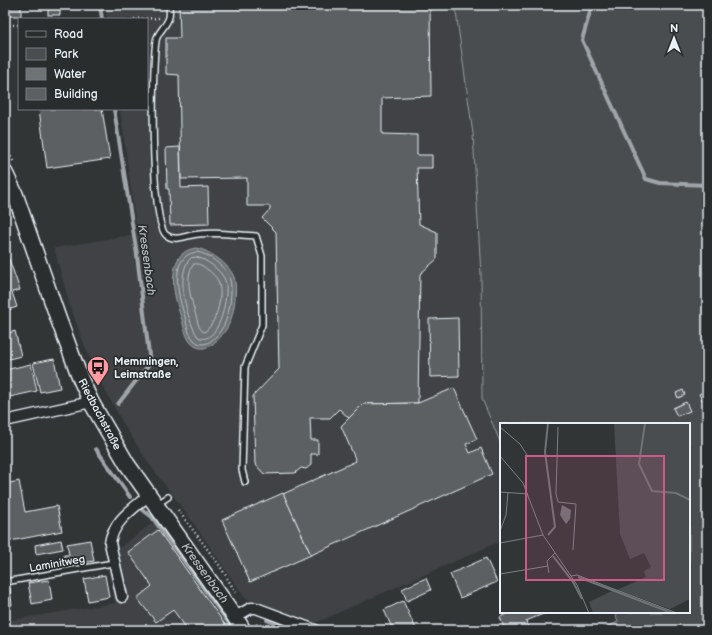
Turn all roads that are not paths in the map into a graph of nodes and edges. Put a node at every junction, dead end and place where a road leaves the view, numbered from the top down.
1 (169, 5) edge
2 (10, 169) edge
3 (10, 194) edge
4 (91, 402) junction
5 (5, 420) edge
6 (245, 482) dead end
7 (157, 499) junction
8 (113, 563) junction
9 (5, 582) edge
10 (122, 597) dead end
11 (241, 614) junction
12 (243, 630) edge
13 (315, 630) edge

1 - 6 lane
2 - 3 street, Riedbachstraße
3 - 4 street, Riedbachstraße
4 - 5 street
4 - 7 street, Riedbachstraße
7 - 8 street
7 - 11 street, Riedbachstraße
8 - 9 lane, Laminitweg
8 - 10 street
11 - 12 street, Riedbachstraße
11 - 13 street

